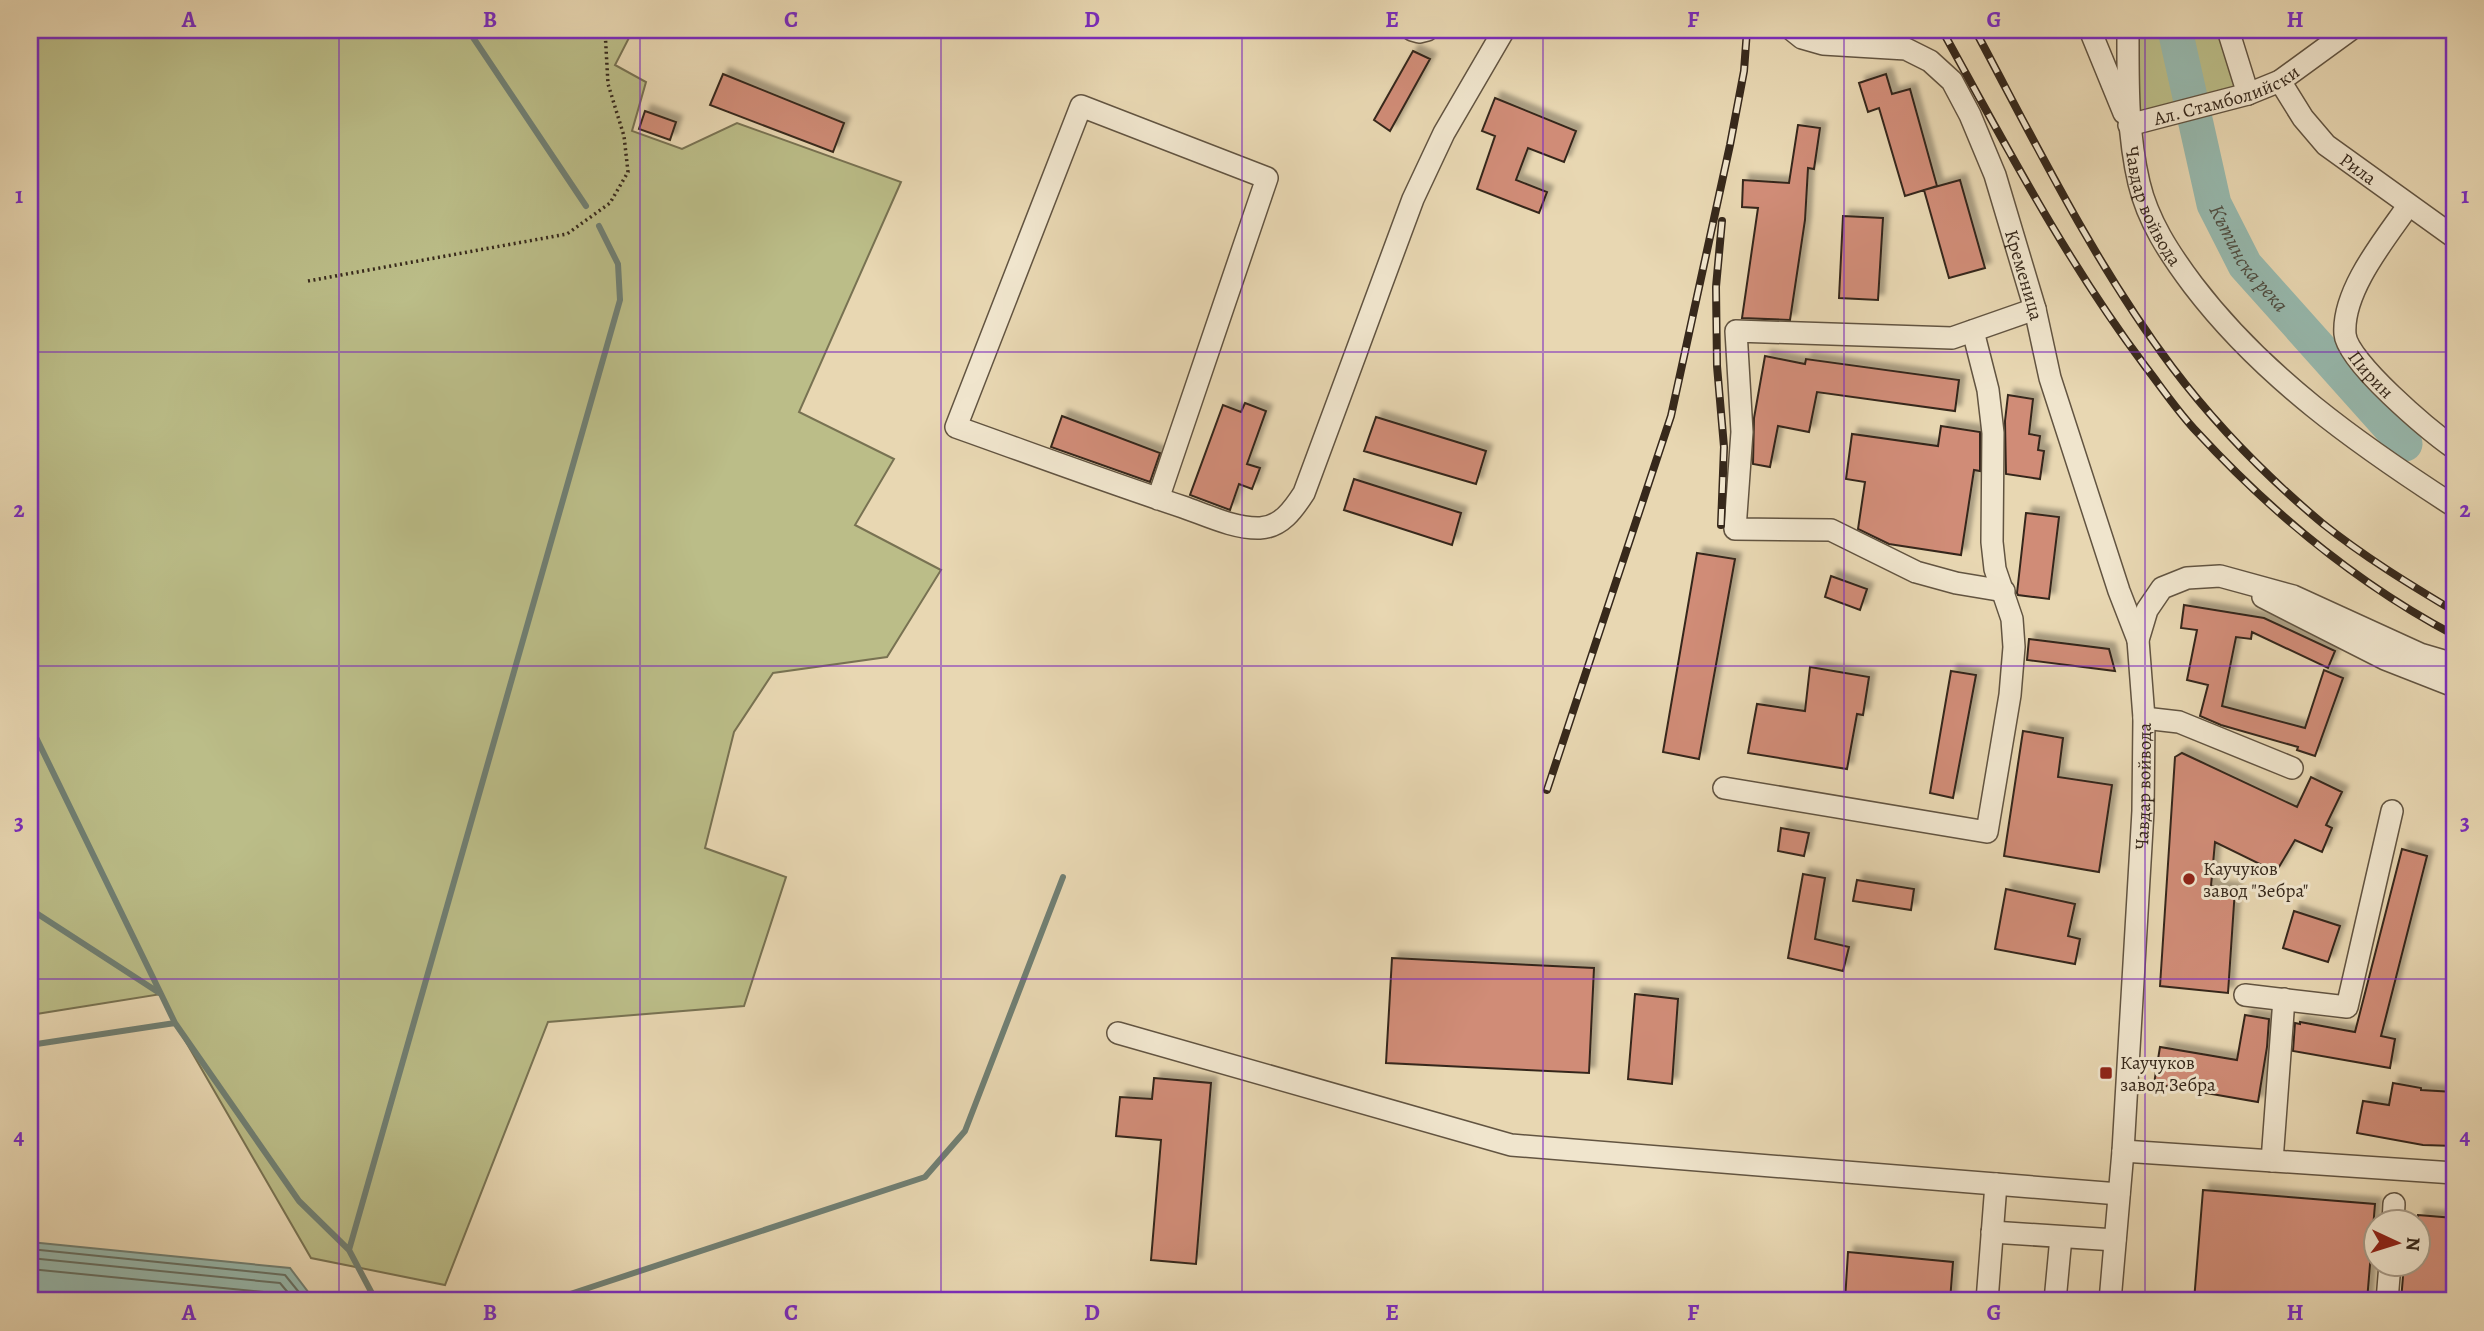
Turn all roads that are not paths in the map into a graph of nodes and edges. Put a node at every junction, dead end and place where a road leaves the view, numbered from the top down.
1 (1412, 30) edge
2 (1427, 30) edge
3 (1504, 30) edge
4 (1791, 30) edge
5 (2090, 30) edge
6 (2128, 30) edge
7 (2228, 30) edge
8 (2350, 30) edge
9 (2280, 81) junction
10 (2248, 94) junction
11 (2129, 125) junction
12 (2408, 206) junction
13 (2454, 237) edge
14 (2035, 309) junction
15 (1973, 331) junction
16 (2454, 448) edge
17 (1158, 499) junction
18 (2454, 506) edge
19 (2220, 576) junction
20 (2004, 591) junction
21 (2138, 640) junction
22 (2454, 664) edge
23 (2454, 686) edge
24 (2144, 718) junction
25 (2292, 768) dead end
26 (1724, 788) dead end
27 (2392, 811) dead end
28 (2245, 995) dead end
29 (2284, 999) junction
30 (1118, 1033) dead end
31 (2123, 1151) junction
32 (2272, 1161) junction
33 (2454, 1173) edge
34 (1996, 1184) junction
35 (2119, 1194) junction
36 (1992, 1232) junction
37 (2061, 1237) junction
38 (2115, 1240) junction
39 (2389, 1278) edge
40 (1987, 1301) edge
41 (2055, 1301) edge
42 (2110, 1301) edge
43 (2387, 1301) edge

1 - 2 street
3 - 17 street
4 - 14 street, Кременица
5 - 11 street
6 - 11 street, Чавдар войвода
7 - 10 street
8 - 9 street, Ал. Стамболийски
9 - 10 street, Ал. Стамболийски
9 - 12 street, Рила
10 - 11 street, Ал. Стамболийски
11 - 18 street, Чавдар войвода
12 - 13 street, Рила
12 - 16 street, Пирин
14 - 15 street
14 - 21 street, Кременица
15 - 20 street
15 - 20 street
17 - 17 street
19 - 21 street, Чавдар войвода
19 - 22 street, Чавдар войвода
19 - 23 street
20 - 26 street
21 - 24 street, Чавдар войвода
24 - 25 street
24 - 31 street, Чавдар войвода
27 - 29 street
28 - 29 street
29 - 32 street
30 - 34 street
31 - 32 street
31 - 35 street, Чавдар войвода
32 - 33 street
34 - 35 street
34 - 36 street
35 - 38 street, Чавдар войвода
36 - 37 street
36 - 40 street
37 - 38 street
37 - 41 street
38 - 42 street, Чавдар войвода
39 - 43 street

